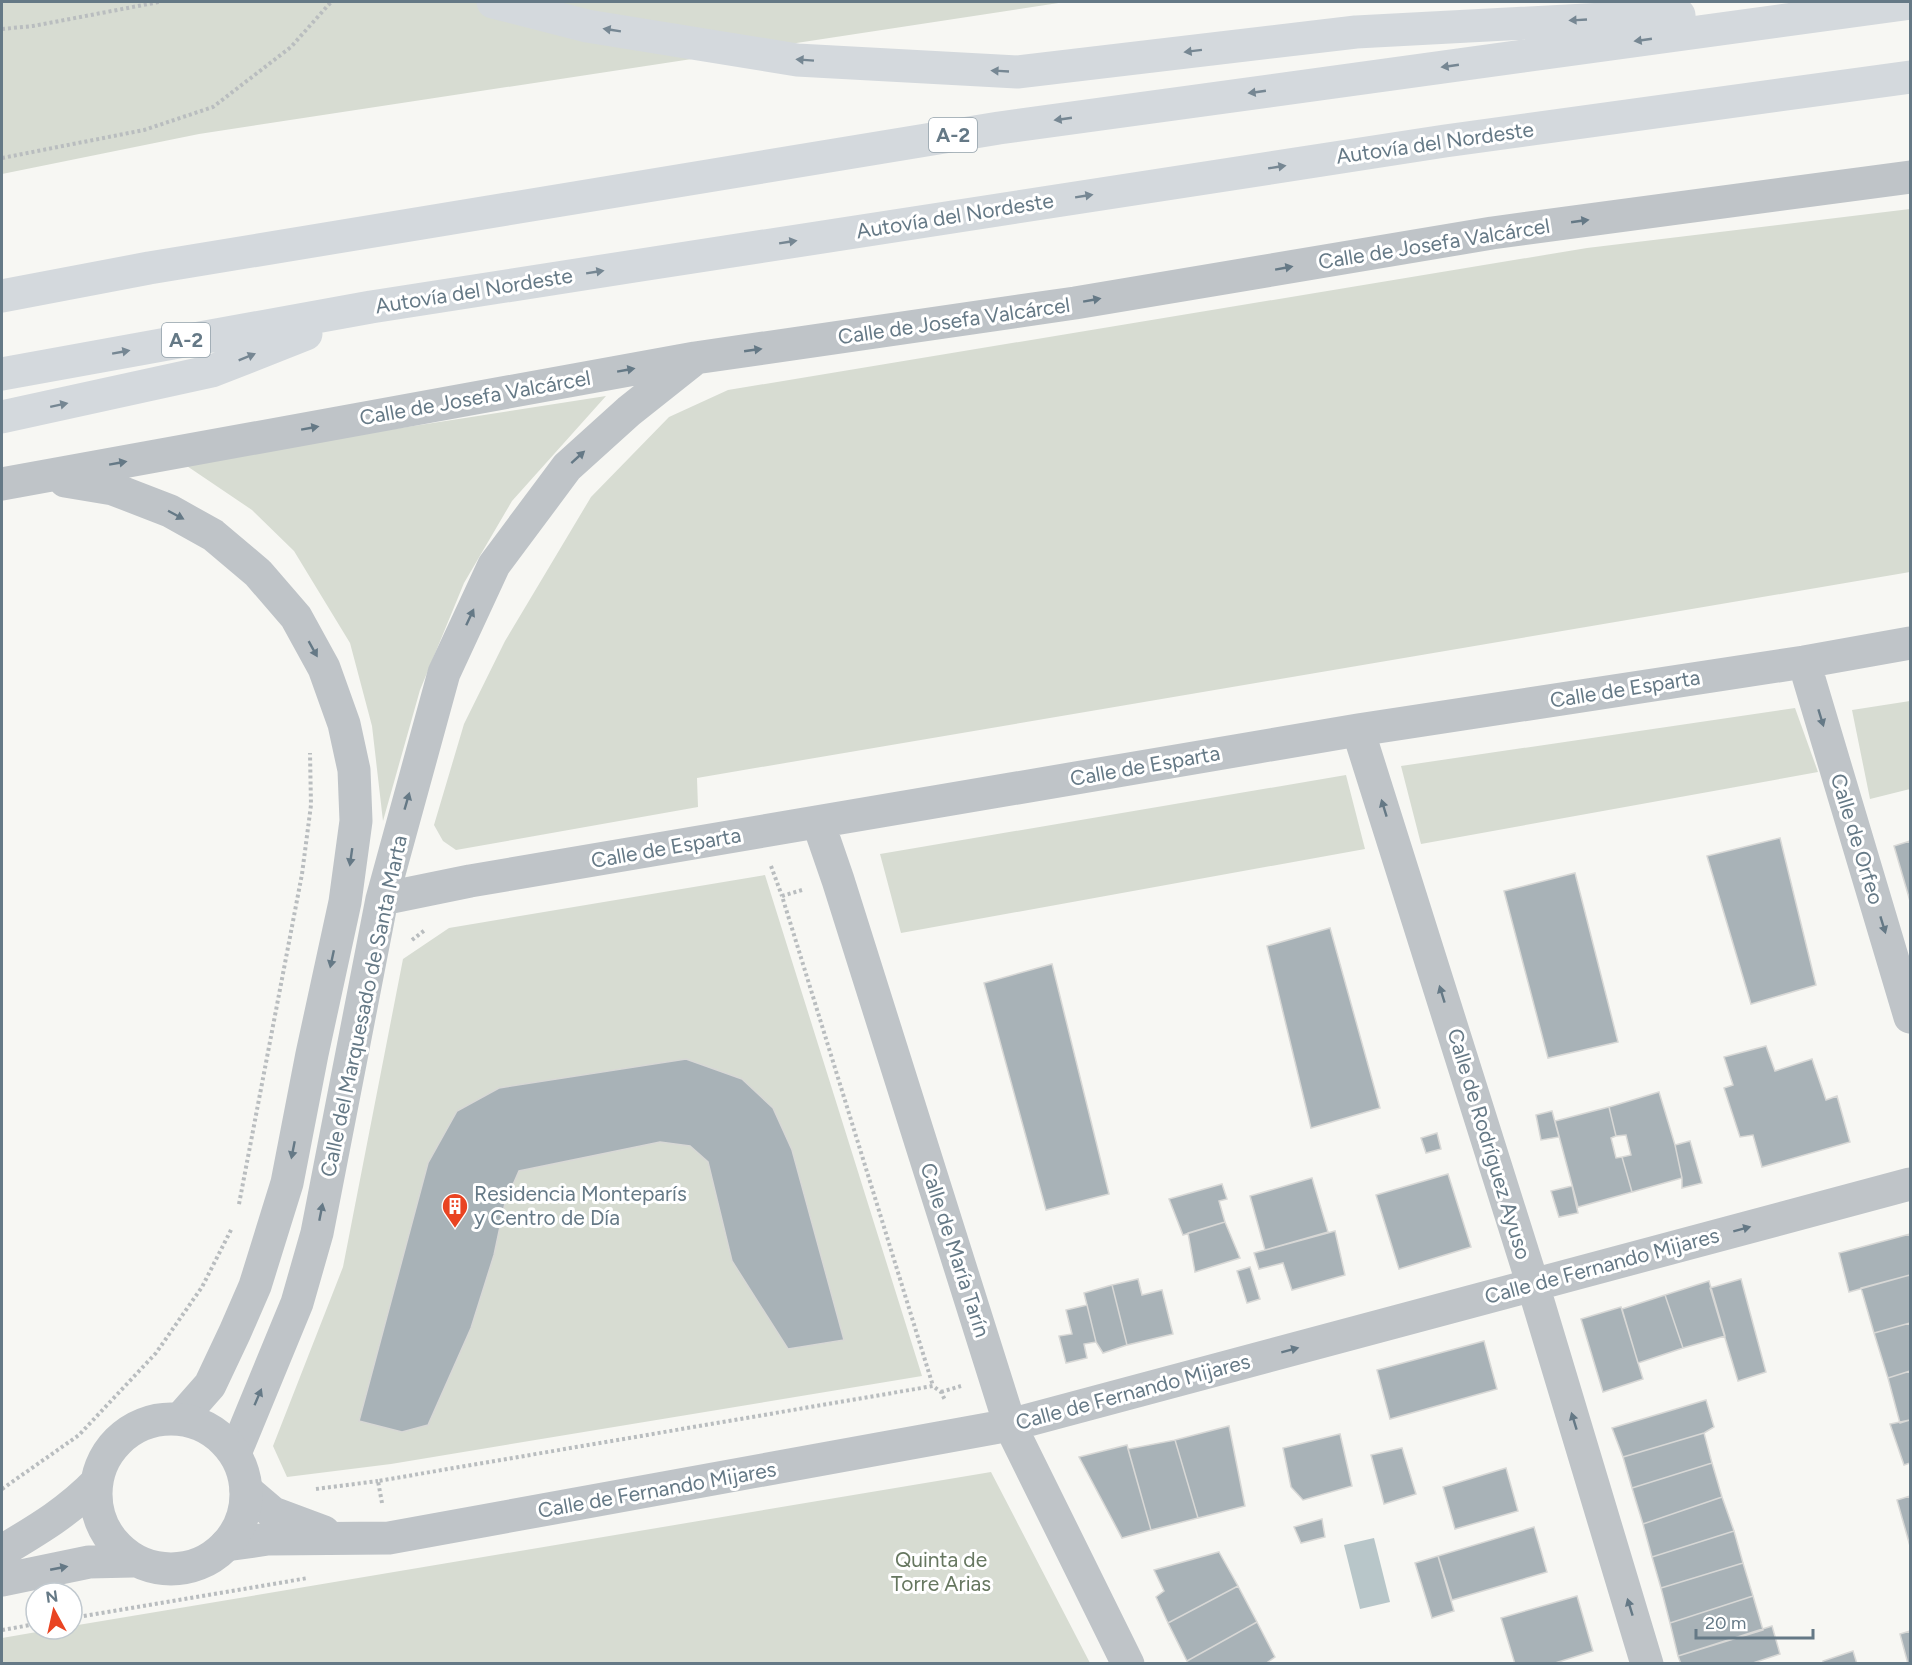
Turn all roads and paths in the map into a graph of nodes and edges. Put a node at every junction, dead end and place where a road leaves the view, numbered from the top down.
1 (159, 2) edge
2 (331, 2) edge
3 (493, 2) edge
4 (1910, 3) edge
5 (2, 30) edge
6 (1911, 77) edge
7 (2, 158) edge
8 (1911, 177) edge
9 (2, 296) edge
10 (371, 307) junction
11 (695, 358) junction
12 (2, 374) edge
13 (2, 417) edge
14 (40, 477) junction
15 (2, 484) edge
16 (1911, 643) edge
17 (1804, 662) junction
18 (1358, 730) junction
19 (310, 752) dead end
20 (818, 822) junction
21 (382, 898) junction
22 (1911, 1017) edge
23 (1911, 1184) edge
24 (238, 1210) dead end
25 (236, 1221) dead end
26 (1533, 1285) junction
27 (941, 1392) dead end
28 (181, 1418) junction
29 (1010, 1425) junction
30 (236, 1451) junction
31 (97, 1482) junction
32 (2, 1489) edge
33 (246, 1490) junction
34 (389, 1538) junction
35 (343, 1539) junction
36 (226, 1545) junction
37 (2, 1551) edge
38 (134, 1561) junction
39 (2, 1580) edge
40 (24, 1626) edge
41 (2, 1630) edge
42 (1128, 1664) edge
43 (1647, 1664) edge

1 - 5 path
2 - 7 path
4 -> 3 highway
4 -> 9 highway, A-2
10 -> 6 highway, Autovía del Nordeste / A-2
11 -> 8 street, Calle de Josefa Valcárcel
12 -> 10 highway, Autovía del Nordeste / A-2
13 -> 10 highway
14 -> 11 street, Calle de Josefa Valcárcel
21 -> 11 street, Calle del Marquesado de Santa Marta
14 - 15 street, Calle de Josefa Valcárcel
14 -> 28 street, Calle del Marquesado de Santa Marta
16 - 17 street, Calle de Esparta
17 - 18 street, Calle de Esparta
17 -> 22 street, Calle de Orfeo
18 - 20 street, Calle de Esparta
26 -> 18 street, Calle de Rodríguez Ayuso
19 - 24 path
20 - 21 street, Calle de Esparta
20 - 29 street, Calle de María Tarín
30 -> 21 street, Calle del Marquesado de Santa Marta
26 -> 23 street, Calle de Fernando Mijares
25 - 32 path
29 -> 26 street, Calle de Fernando Mijares
43 -> 26 street, Calle de Rodríguez Ayuso
27 - 34 path
28 - 30 street
28 - 31 street
29 - 34 street, Calle de Fernando Mijares
29 - 42 street, Calle de María Tarín
30 - 33 street
31 - 37 street
31 - 38 street
33 - 35 street, Calle de Fernando Mijares
33 - 36 street
34 - 35 street, Calle de Fernando Mijares
35 - 36 street, Calle de Fernando Mijares
36 - 38 street
39 -> 38 street
40 - 41 path

